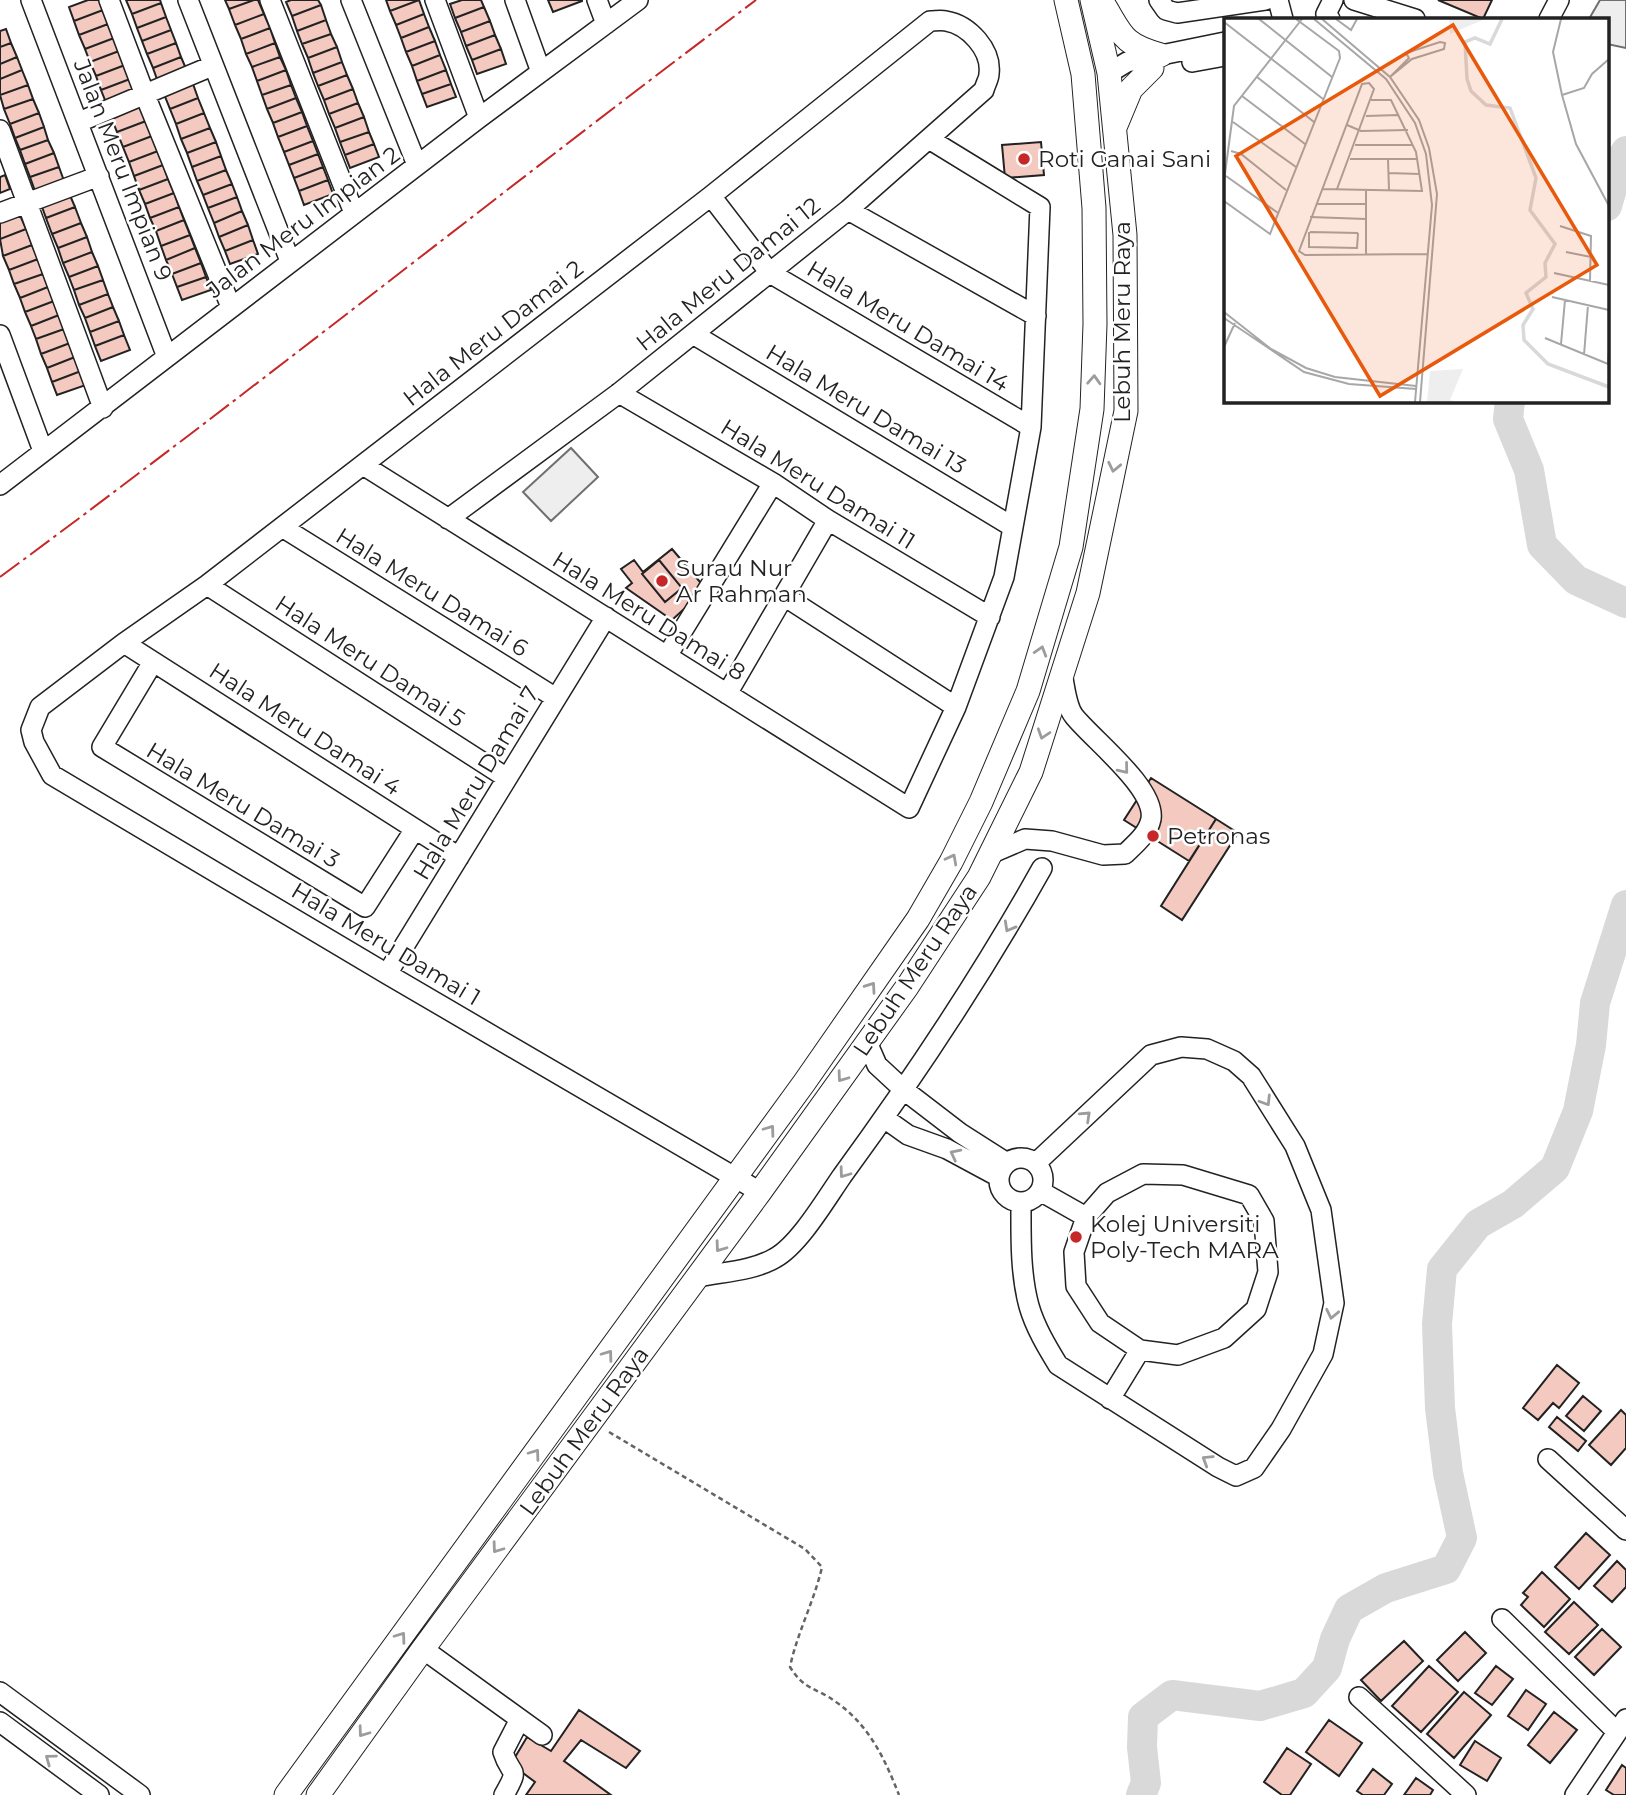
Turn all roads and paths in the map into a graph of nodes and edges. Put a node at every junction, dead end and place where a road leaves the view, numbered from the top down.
1 (31, 0) edge
2 (110, 0) edge
3 (188, 0) edge
4 (270, 0) edge
5 (351, 0) edge
6 (435, 0) edge
7 (514, 0) edge
8 (597, 0) edge
9 (638, 0) edge
10 (1092, 0) edge
11 (1101, 0) edge
12 (1159, 0) edge
13 (1265, 0) edge
14 (1278, 0) edge
15 (1333, 0) edge
16 (1354, 0) edge
17 (1559, 0) edge
18 (1066, 2) edge
19 (1283, 18) edge
20 (1329, 18) edge
21 (1412, 18) edge
22 (1550, 18) edge
23 (606, 23) junction
24 (975, 37) joint
25 (1224, 42) edge
26 (1224, 56) edge
27 (1156, 61) junction
28 (212, 66) junction
29 (541, 72) junction
30 (1109, 73) junction
31 (145, 95) junction
32 (1087, 110) junction
33 (479, 118) junction
34 (79, 122) junction
35 (0, 130) edge
36 (1114, 131) junction
37 (929, 139) junction
38 (417, 165) junction
39 (99, 176) junction
40 (711, 196) junction
41 (28, 202) junction
42 (848, 210) junction
43 (0, 213) edge
44 (354, 213) junction
45 (290, 261) junction
46 (770, 273) junction
47 (231, 307) junction
48 (1035, 316) junction
49 (693, 334) junction
50 (0, 335) edge
51 (167, 357) junction
52 (619, 393) junction
53 (103, 408) junction
54 (1031, 427) junction
55 (43, 451) junction
56 (363, 465) junction
57 (773, 483) junction
58 (0, 485) edge
59 (448, 519) junction
60 (828, 520) junction
61 (282, 527) junction
62 (1013, 527) junction
63 (207, 585) junction
64 (784, 596) junction
65 (606, 617) junction
66 (990, 617) junction
67 (124, 643) junction
68 (667, 656) junction
69 (153, 662) junction
70 (1062, 674) junction
71 (727, 694) junction
72 (556, 698) junction
73 (956, 706) junction
74 (40, 707) joint
75 (507, 778) junction
76 (415, 829) junction
77 (990, 853) junction
78 (459, 857) junction
79 (1042, 867) dead end
80 (387, 974) junction
81 (867, 1042) junction
82 (904, 1090) junction
83 (884, 1118) junction
84 (1036, 1163) junction
85 (1003, 1170) junction
86 (737, 1177) junction
87 (1040, 1191) junction
88 (760, 1192) junction
89 (1021, 1202) junction
90 (1086, 1217) junction
91 (698, 1277) junction
92 (1140, 1350) junction
93 (1110, 1399) junction
94 (594, 1417) junction
95 (1548, 1459) dead end
96 (1626, 1530) edge
97 (1502, 1619) dead end
98 (423, 1649) junction
99 (0, 1692) edge
100 (1359, 1697) dead end
101 (520, 1719) junction
102 (0, 1723) edge
103 (1621, 1725) edge
104 (542, 1735) dead end
105 (286, 1794) edge
106 (99, 1795) edge
107 (141, 1795) edge
108 (318, 1795) edge
109 (504, 1795) edge
110 (899, 1795) edge
111 (1466, 1795) edge
112 (1575, 1795) edge

1 - 34 street, Jalan Meru Impian 9
2 - 31 street
3 - 28 street
4 - 44 street
5 - 38 street
6 - 33 street
7 - 29 street
8 - 23 street
9 - 23 street, Jalan Meru Impian 2
10 - 30 main road, Lebuh Meru Raya
11 - 27 main road
12 - 13 street
14 - 19 street
15 - 20 street
16 - 21 street
17 - 22 street
18 - 30 main road
18 - 32 main road, Lebuh Meru Raya
23 - 29 street, Jalan Meru Impian 2
24 - 37 street, Hala Meru Damai 12
24 - 40 street, Hala Meru Damai 2
25 - 27 street
26 - 27 street
27 - 30 street
27 - 36 main road
28 - 31 street
28 - 45 street
29 - 33 street, Jalan Meru Impian 2
30 - 32 main road
30 - 36 main road, Lebuh Meru Raya
31 - 34 street
31 - 47 street
86 -> 32 main road, Lebuh Meru Raya
33 - 38 street, Jalan Meru Impian 2
34 - 39 street, Jalan Meru Impian 9
35 - 41 street
36 -> 70 main road, Lebuh Meru Raya
37 - 42 street, Hala Meru Damai 12
37 - 48 street
38 - 44 street, Jalan Meru Impian 2
39 - 41 street
39 - 51 street, Jalan Meru Impian 9
40 - 46 street, Hala Meru Damai 14
40 - 56 street, Hala Meru Damai 2
41 - 43 street
41 - 53 street
42 - 46 street, Hala Meru Damai 12
42 - 48 street
44 - 45 street, Jalan Meru Impian 2
45 - 47 street, Jalan Meru Impian 2
46 - 49 street, Hala Meru Damai 12
46 - 54 street, Hala Meru Damai 14
47 - 51 street, Jalan Meru Impian 2
48 - 54 street
49 - 52 street, Hala Meru Damai 12
49 - 62 street, Hala Meru Damai 13
50 - 55 street
51 - 53 street, Jalan Meru Impian 2
52 - 57 street, Hala Meru Damai 11
52 - 59 street, Hala Meru Damai 12
53 - 55 street, Jalan Meru Impian 2
54 - 62 street
55 - 58 street, Jalan Meru Impian 2
56 - 59 street, Hala Meru Damai 8
56 - 61 street, Hala Meru Damai 2
57 - 60 street, Hala Meru Damai 11
57 - 68 street
59 - 65 street, Hala Meru Damai 8
60 - 64 street
60 - 66 street, Hala Meru Damai 11
61 - 63 street, Hala Meru Damai 2
61 - 72 street, Hala Meru Damai 6
62 - 66 street
63 - 67 street, Hala Meru Damai 2
63 - 75 street, Hala Meru Damai 5
64 - 71 street
64 - 73 street
65 - 68 street, Hala Meru Damai 8
65 - 72 street, Hala Meru Damai 7
66 - 73 street
67 - 69 street, Hala Meru Damai 4
67 - 74 street, Hala Meru Damai 2
68 - 71 street, Hala Meru Damai 8
69 - 76 street, Hala Meru Damai 4
69 - 76 street, Hala Meru Damai 3
70 -> 77 main road, Lebuh Meru Raya
70 -> 77 street
71 - 73 street, Hala Meru Damai 8
72 - 75 street, Hala Meru Damai 7
74 - 80 street, Hala Meru Damai 1
75 - 78 street, Hala Meru Damai 7
76 - 78 street, Hala Meru Damai 4
77 - 81 main road, Lebuh Meru Raya
78 - 80 street, Hala Meru Damai 7
79 -> 82 street
80 - 86 street, Hala Meru Damai 1
81 - 82 street
81 -> 88 main road, Lebuh Meru Raya
82 - 83 street
82 - 85 street
85 -> 83 street
83 -> 91 street
84 - 85 street
84 - 87 street
84 -> 93 street
85 - 89 street
86 - 88 street, Hala Meru Damai 1
105 -> 86 main road, Lebuh Meru Raya
87 - 89 street
87 - 90 street
88 -> 91 main road, Lebuh Meru Raya
89 - 93 street
90 - 92 street
90 - 92 street
91 - 94 main road, Lebuh Meru Raya
92 - 93 street
94 -> 98 main road, Lebuh Meru Raya
94 - 110 path
95 - 96 street
97 - 103 street
98 - 101 street
98 -> 108 main road, Lebuh Meru Raya
99 - 107 street
100 - 111 street
101 - 104 street
101 - 109 street
106 -> 102 street
103 - 112 street

